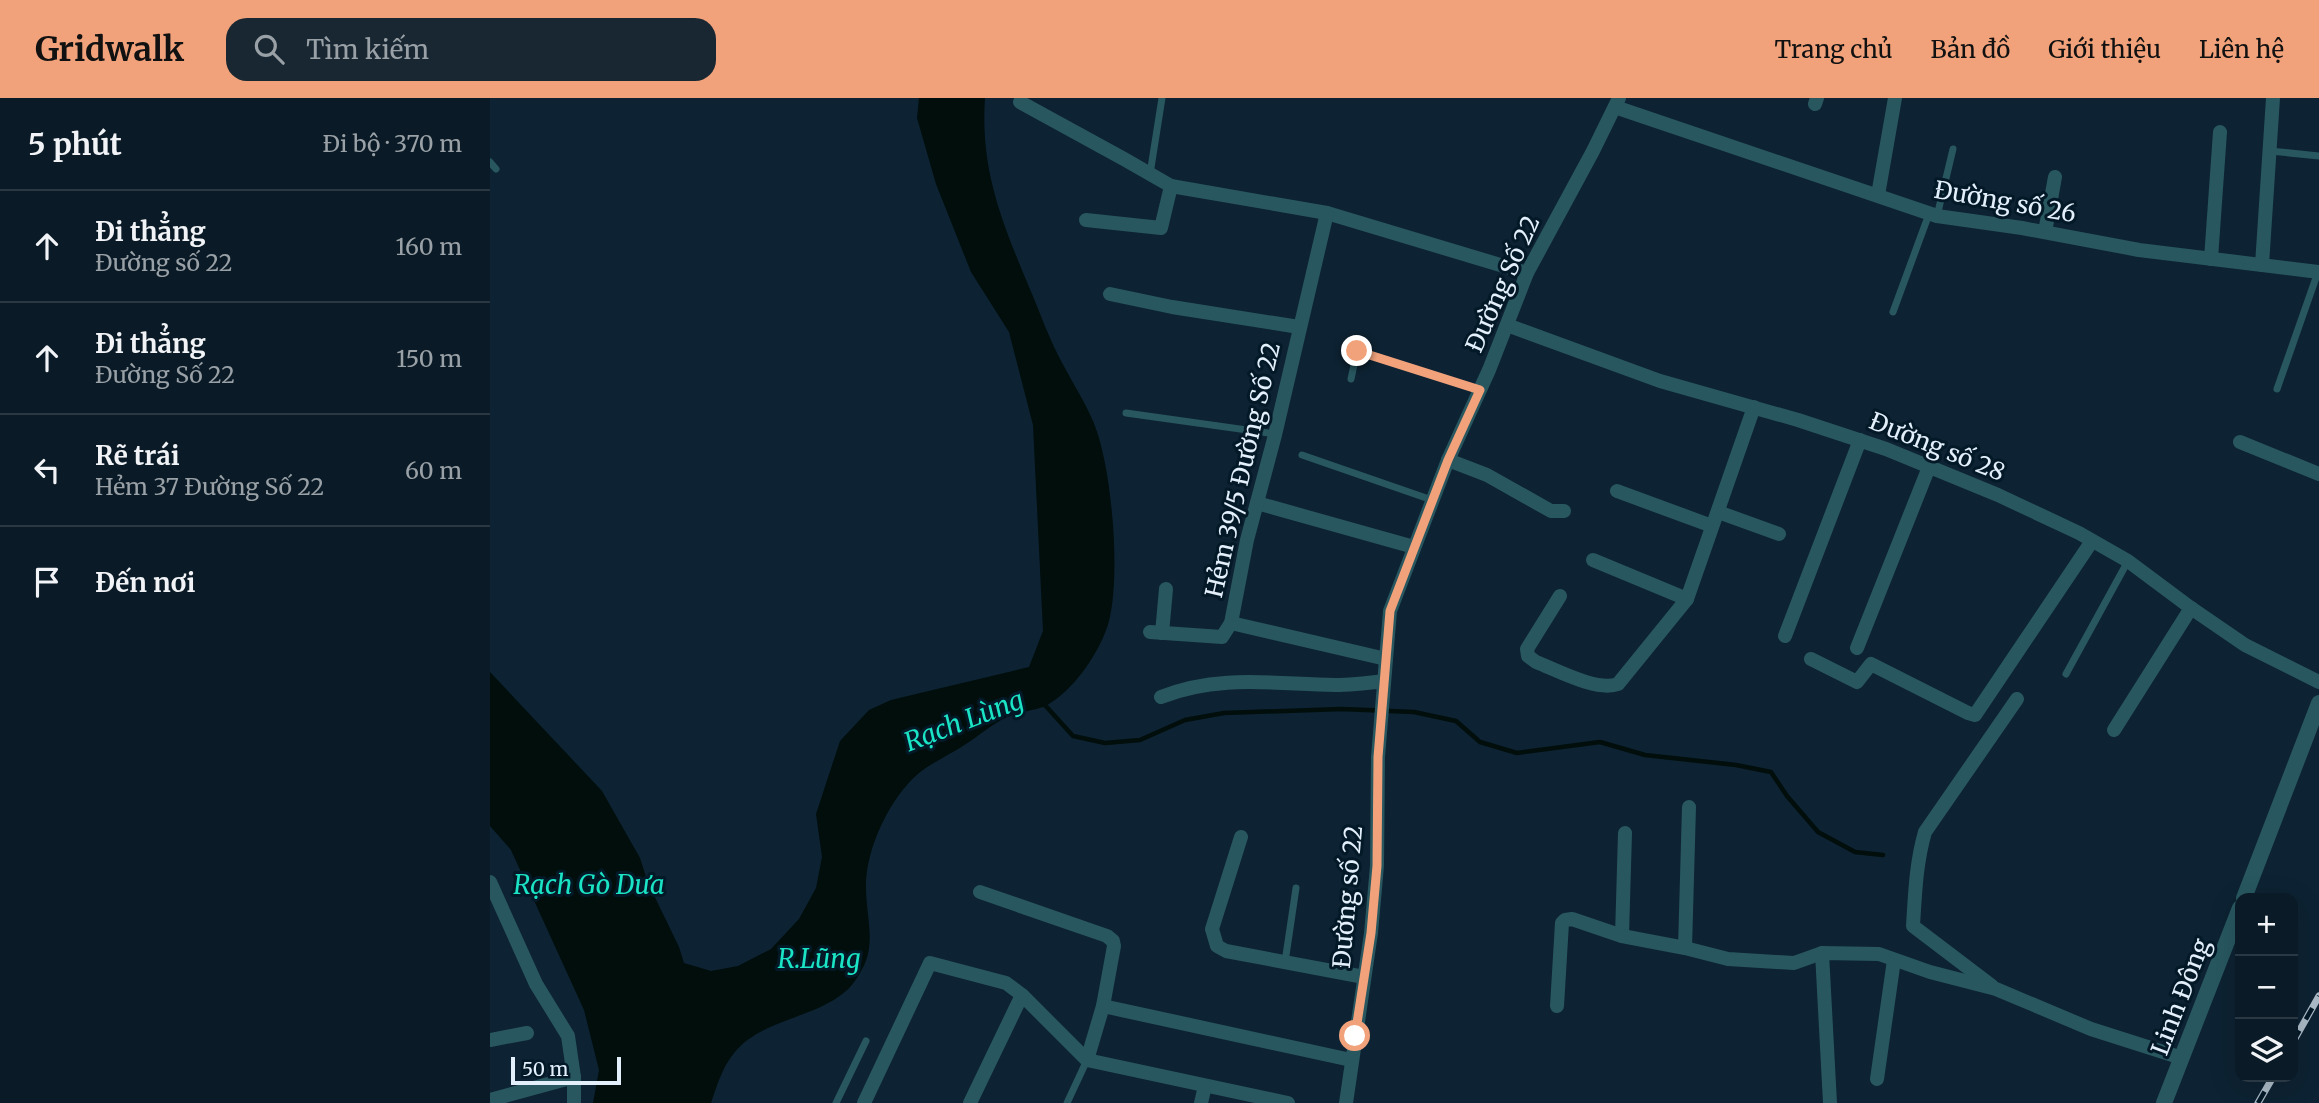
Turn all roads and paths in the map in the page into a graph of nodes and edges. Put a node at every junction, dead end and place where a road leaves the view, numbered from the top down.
1 (1162, 98) edge
2 (1895, 98) edge
3 (2273, 98) edge
4 (1020, 102) dead end
5 (1617, 102) edge
6 (2220, 132) dead end
7 (1953, 149) dead end
8 (2270, 151) junction
9 (2319, 156) edge
10 (1150, 174) junction
11 (2055, 177) dead end
12 (1171, 186) junction
13 (1878, 195) junction
14 (1327, 212) junction
15 (1933, 215) junction
16 (1086, 220) dead end
17 (2045, 232) junction
18 (2211, 259) junction
19 (2262, 265) junction
20 (2318, 272) edge
21 (1527, 273) junction
22 (1110, 293) dead end
23 (1894, 313) dead end
24 (1507, 325) junction
25 (1299, 327) junction
26 (1351, 379) dead end
27 (2277, 389) dead end
28 (1480, 390) junction
29 (1754, 407) junction
30 (1126, 413) dead end
31 (1276, 435) junction
32 (1860, 440) junction
33 (2240, 442) dead end
34 (1302, 455) dead end
35 (1448, 460) junction
36 (1929, 467) junction
37 (2319, 474) edge
38 (1617, 491) dead end
39 (1432, 500) junction
40 (1258, 503) junction
41 (1564, 511) dead end
42 (1715, 519) junction
43 (1779, 534) dead end
44 (2092, 541) junction
45 (1413, 547) junction
46 (1593, 560) dead end
47 (2128, 561) junction
48 (1166, 589) dead end
49 (1560, 596) dead end
50 (1687, 599) junction
51 (2191, 608) junction
52 (1231, 623) junction
53 (1785, 635) dead end
54 (1857, 648) dead end
55 (1386, 659) junction
56 (1811, 659) dead end
57 (2066, 674) dead end
58 (2319, 682) edge
59 (1383, 687) junction
60 (1161, 697) dead end
61 (2018, 698) dead end
62 (2319, 703) edge
63 (2114, 730) dead end
64 (1689, 807) dead end
65 (1625, 834) dead end
66 (1241, 837) dead end
67 (490, 882) edge
68 (1296, 888) dead end
69 (981, 892) dead end
70 (2246, 893) edge
71 (2235, 921) edge
72 (1622, 936) junction
73 (1685, 948) junction
74 (1822, 953) junction
75 (1894, 960) junction
76 (1285, 962) junction
77 (1364, 977) junction
78 (1996, 989) junction
79 (1022, 995) junction
80 (1103, 1006) junction
81 (1557, 1006) dead end
82 (527, 1033) dead end
83 (490, 1040) edge
84 (866, 1041) dead end
85 (2182, 1058) junction
86 (1087, 1060) junction
87 (1352, 1060) junction
88 (574, 1077) junction
89 (1877, 1079) dead end
90 (1205, 1086) junction
91 (490, 1101) edge
92 (574, 1103) edge
93 (836, 1103) edge
94 (864, 1103) edge
95 (970, 1103) edge
96 (1067, 1103) edge
97 (1200, 1103) edge
98 (1288, 1103) edge
99 (1346, 1103) edge
100 (1830, 1103) edge
101 (2164, 1103) edge

1 - 10 lane
2 - 13 street
3 - 8 street
4 - 10 street
5 - 13 street, Đường số 26
5 - 21 street, Đường Số 22
6 - 18 street
7 - 15 lane
8 - 9 lane
8 - 19 street
10 - 12 street
11 - 17 street
12 - 14 street
12 - 16 street
13 - 15 street, Đường số 26
14 - 21 street
14 - 25 street, Hẻm 39/5 Đường Số 22
15 - 17 street, Đường số 26
15 - 23 lane
17 - 18 street, Đường số 26
18 - 19 street, Đường số 26
19 - 20 street, Đường số 26
20 - 27 lane
21 - 24 street, Đường Số 22
22 - 25 street, Hẻm 39/5 Đường Số 22
24 - 28 street, Đường Số 22
24 - 29 street, Đường số 28
25 - 31 street, Hẻm 39/5 Đường Số 22
26 - 28 lane
28 - 35 street, Đường Số 22
29 - 32 street, Đường số 28
29 - 42 street
30 - 31 lane
31 - 40 street, Hẻm 39/5 Đường Số 22
32 - 36 street, Đường số 28
32 - 53 street
33 - 37 street
34 - 39 lane
35 - 39 street, Đường Số 22
35 - 41 street
36 - 44 street, Đường số 28
36 - 54 street
38 - 42 street
39 - 45 street, Đường Số 22
40 - 45 street
40 - 52 street, Hẻm 39/5 Đường Số 22
42 - 43 street
42 - 50 street
44 - 47 street, Đường số 28
44 - 56 street
45 - 55 street, Đường Số 22
46 - 50 street
47 - 51 street, Đường số 28
47 - 57 lane
48 - 52 street
49 - 50 street
51 - 58 street, Đường số 28
51 - 63 street
52 - 55 street
55 - 59 street, Đường Số 22
59 - 60 street
59 - 77 street, Đường số 22
61 - 78 street
62 - 70 street
64 - 73 street
65 - 72 street
66 - 76 street
67 - 88 street
68 - 76 lane
69 - 80 street
71 - 85 street, Linh Đông
72 - 73 street
72 - 81 street
73 - 74 street
74 - 75 street
74 - 100 street
75 - 78 street
75 - 89 street
76 - 77 street
77 - 87 street, Đường số 22
78 - 85 street
79 - 86 street
79 - 94 street
79 - 95 street
80 - 86 street
80 - 87 street
82 - 83 street
84 - 93 lane
85 - 101 street, Linh Đông
86 - 90 street
86 - 96 lane
87 - 99 street, Đường số 22
88 - 91 street
88 - 92 street
90 - 97 street
90 - 98 street

